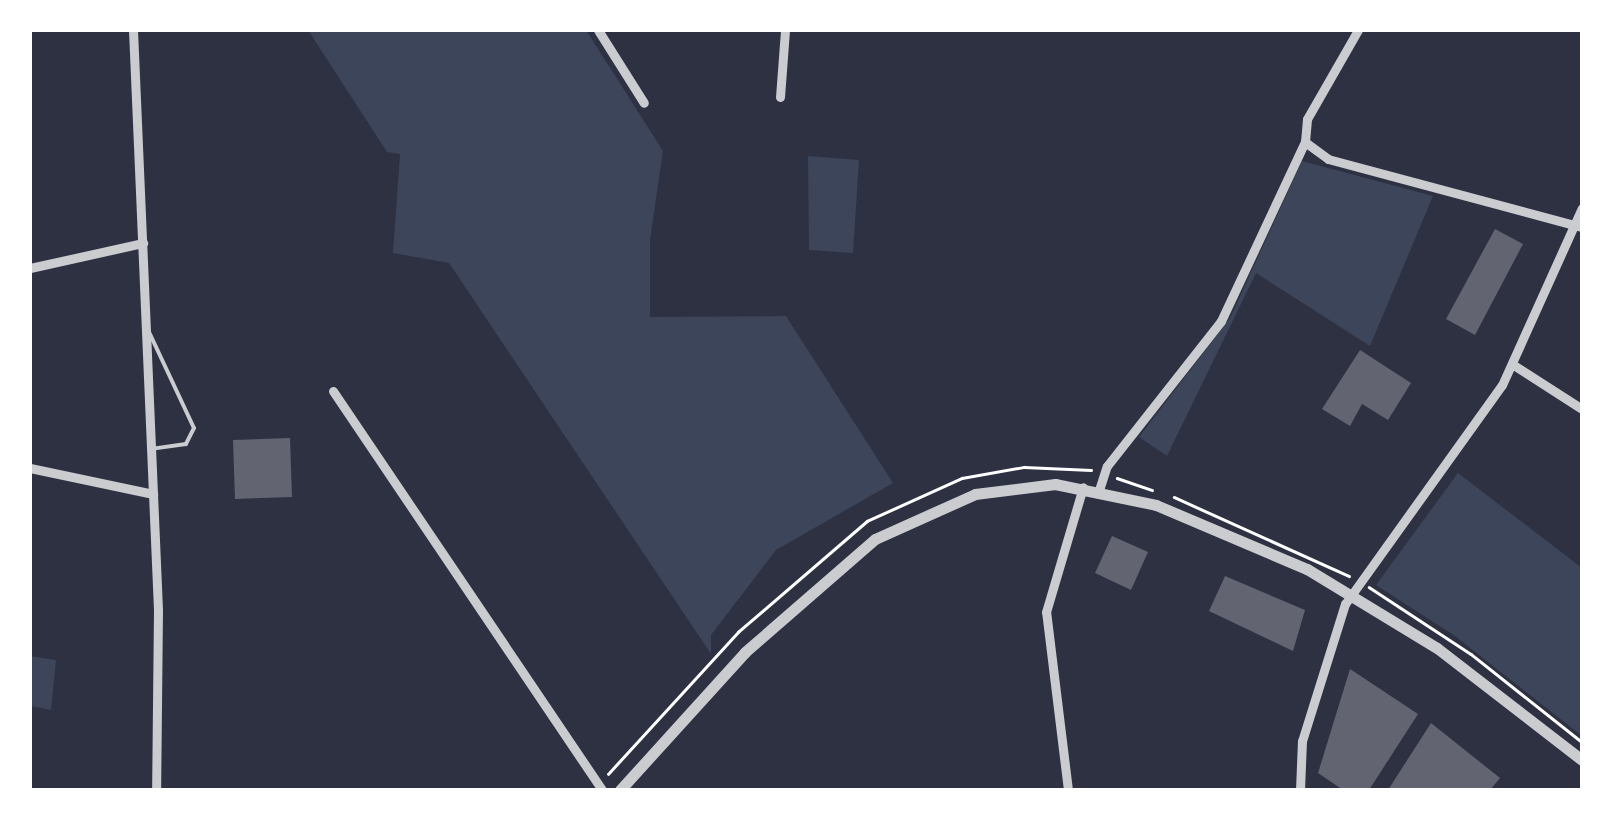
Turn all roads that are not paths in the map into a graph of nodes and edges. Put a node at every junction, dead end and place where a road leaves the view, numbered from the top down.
1 (133, 30) edge
2 (598, 30) edge
3 (785, 30) edge
4 (1358, 30) edge
5 (780, 97) dead end
6 (644, 102) dead end
7 (1305, 142) junction
8 (1582, 208) edge
9 (1579, 226) edge
10 (143, 243) junction
11 (30, 268) edge
12 (146, 326) junction
13 (1512, 364) junction
14 (333, 391) dead end
15 (1582, 408) edge
16 (151, 449) junction
17 (30, 468) edge
18 (1084, 487) junction
19 (1099, 490) junction
20 (153, 494) junction
21 (1351, 594) junction
22 (1582, 760) edge
23 (600, 788) edge
24 (156, 790) edge
25 (620, 790) edge
26 (1068, 790) edge
27 (1300, 790) edge

1 - 10 street
2 - 6 street
3 - 5 street
4 - 7 street
7 - 9 street
7 - 19 street
8 - 9 street
9 - 13 street
10 - 11 street
10 - 12 street
12 - 16 street
12 - 16 lane
13 - 15 street
13 - 21 street
14 - 23 street
16 - 20 street
17 - 20 street
18 - 19 street
18 - 25 street
18 - 26 street
19 - 21 street
20 - 24 street
21 - 22 street
21 - 27 street

